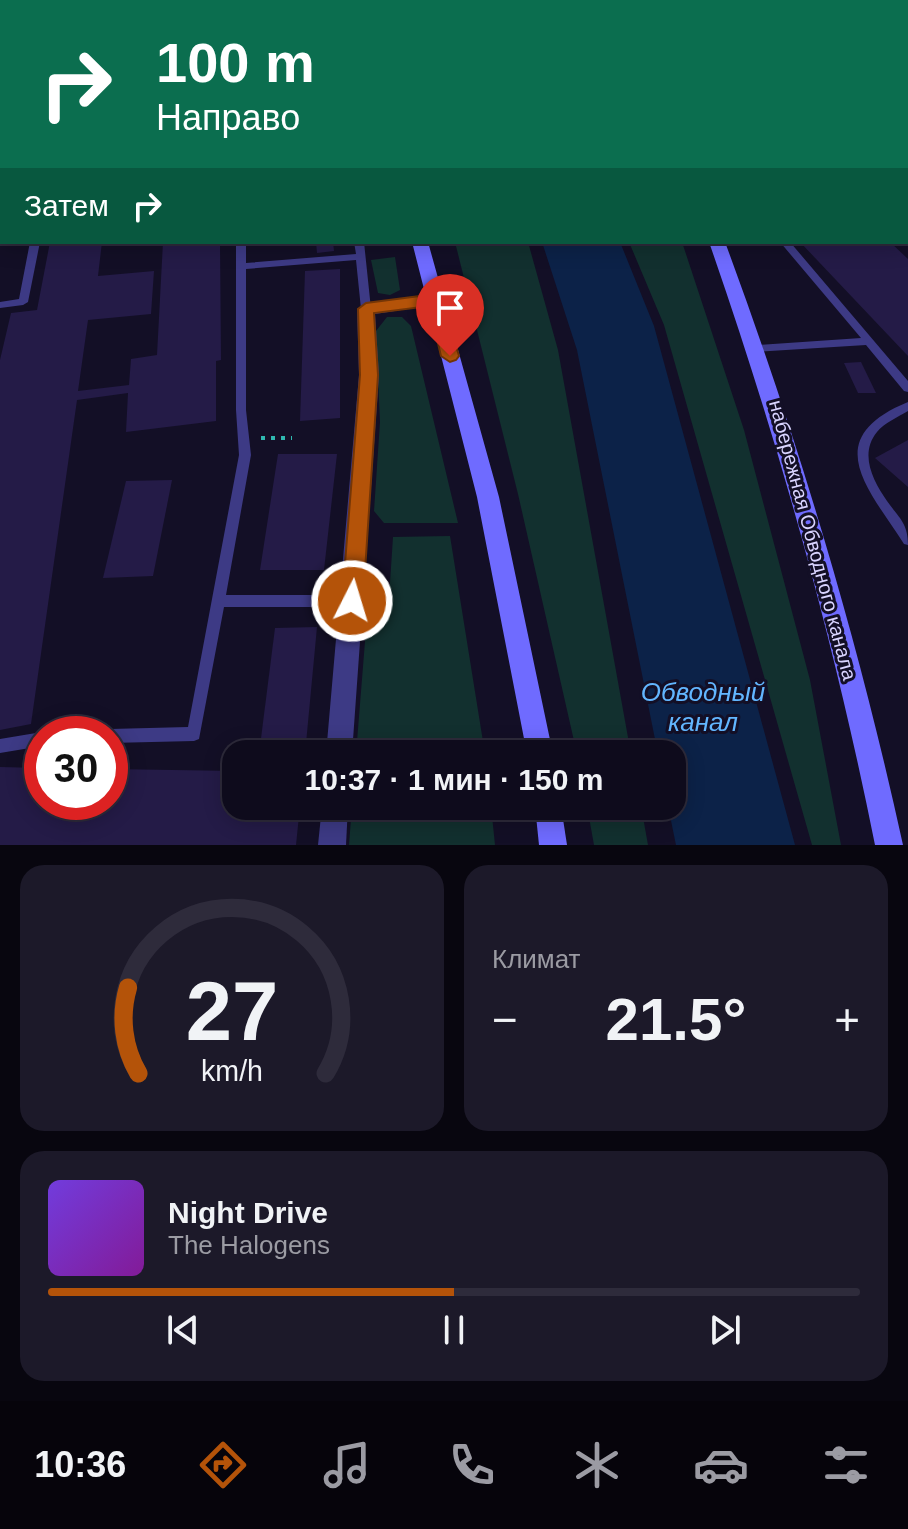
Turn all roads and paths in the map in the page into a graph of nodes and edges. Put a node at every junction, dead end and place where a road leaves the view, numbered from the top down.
1 (35, 244) edge
2 (241, 244) edge
3 (359, 244) edge
4 (421, 244) edge
5 (718, 244) edge
6 (787, 244) edge
7 (361, 257) junction
8 (241, 266) junction
9 (435, 300) junction
10 (0, 305) edge
11 (366, 309) junction
12 (869, 341) junction
13 (758, 349) junction
14 (908, 388) edge
15 (908, 406) edge
16 (243, 438) junction
17 (292, 438) dead end
18 (908, 540) edge
19 (218, 601) junction
20 (352, 601) junction
21 (128, 736) edge
22 (340, 740) edge
23 (537, 740) edge
24 (24, 742) edge
25 (0, 746) edge
26 (334, 820) edge
27 (550, 820) edge
28 (332, 845) edge
29 (553, 845) edge
30 (889, 845) edge

1 - 10 lane
2 - 8 lane
3 - 7 lane
4 - 9 main road
5 - 13 main road, набережная Обводного канала
6 - 12 lane
7 - 8 lane
7 - 11 lane
8 - 16 lane
9 - 11 street
9 - 23 main road
11 - 20 street
12 - 13 lane
12 - 14 lane
13 - 30 main road, набережная Обводного канала
15 - 18 lane
16 - 17 path
16 - 19 lane
19 - 20 lane
19 - 21 lane
20 - 22 street
24 - 25 lane
26 - 28 street
27 - 29 main road

